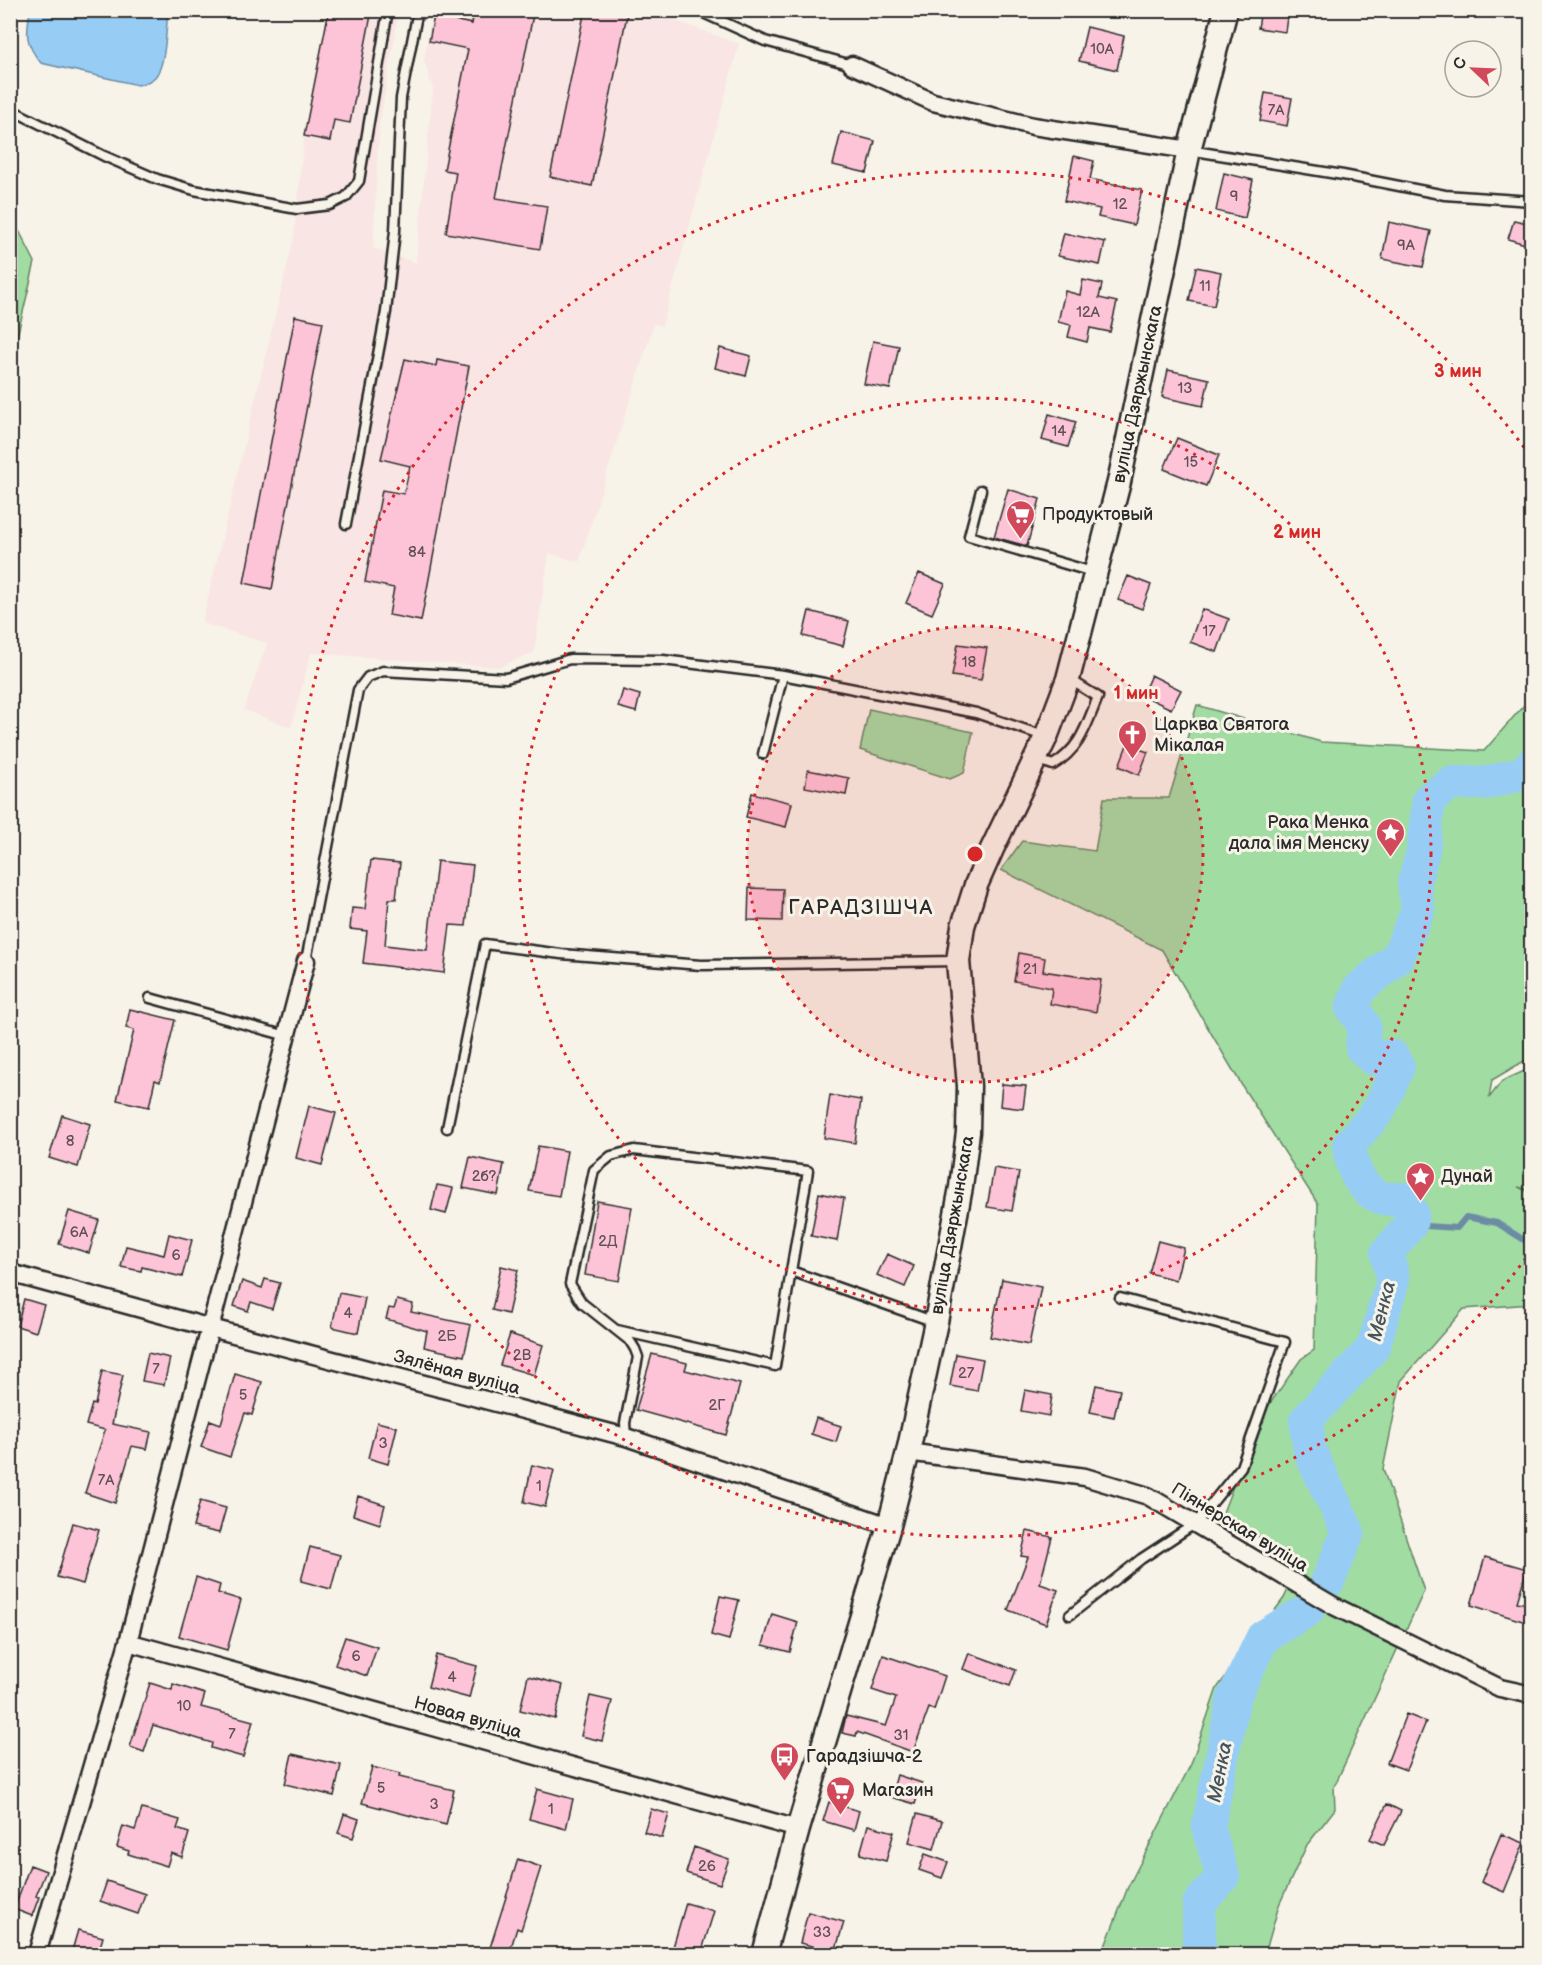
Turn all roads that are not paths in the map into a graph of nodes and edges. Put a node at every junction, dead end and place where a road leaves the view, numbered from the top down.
1 (388, 10) edge
2 (418, 10) edge
3 (697, 10) edge
4 (1226, 10) edge
5 (852, 65) joint
6 (10, 109) edge
7 (1189, 150) junction
8 (1532, 201) edge
9 (981, 490) dead end
10 (346, 524) dead end
11 (1096, 573) junction
12 (783, 675) junction
13 (1068, 678) junction
14 (1046, 737) junction
15 (763, 754) dead end
16 (1035, 759) junction
17 (306, 961) joint
18 (958, 961) junction
19 (150, 998) dead end
20 (286, 1036) junction
21 (447, 1128) dead end
22 (791, 1271) junction
23 (10, 1273) edge
24 (1120, 1298) dead end
25 (936, 1322) junction
26 (211, 1328) junction
27 (615, 1329) junction
28 (626, 1437) junction
29 (908, 1452) junction
30 (1196, 1523) junction
31 (889, 1526) junction
32 (1070, 1615) dead end
33 (128, 1642) junction
34 (1532, 1695) edge
35 (798, 1829) junction
36 (37, 1954) edge
37 (764, 1954) edge

1 - 6 lane
2 - 10 lane
3 - 5 lane
4 - 7 street, вуліца Дзяржынскага
5 - 7 street
7 - 8 lane
7 - 11 street, вуліца Дзяржынскага
9 - 11 lane
11 - 13 street, вуліца Дзяржынскага
12 - 14 lane
12 - 15 lane
12 - 17 lane
13 - 14 street, вуліца Дзяржынскага
13 - 16 lane
14 - 16 street, вуліца Дзяржынскага
16 - 18 street, вуліца Дзяржынскага
17 - 20 street
18 - 21 lane
18 - 25 street, вуліца Дзяржынскага
19 - 20 lane
20 - 26 street
22 - 25 lane
22 - 27 lane
22 - 27 lane
23 - 26 street, Зялёная вуліца
24 - 30 lane
25 - 29 street, вуліца Дзяржынскага
26 - 28 street, Зялёная вуліца
26 - 33 street
27 - 28 lane
28 - 31 street, Зялёная вуліца
29 - 30 street, Піянерская вуліца
29 - 31 street, вуліца Дзяржынскага
30 - 32 lane
30 - 34 street, Піянерская вуліца
31 - 35 street, вуліца Дзяржынскага
33 - 35 street, Новая вуліца
33 - 36 street
35 - 37 street, вуліца Дзяржынскага

